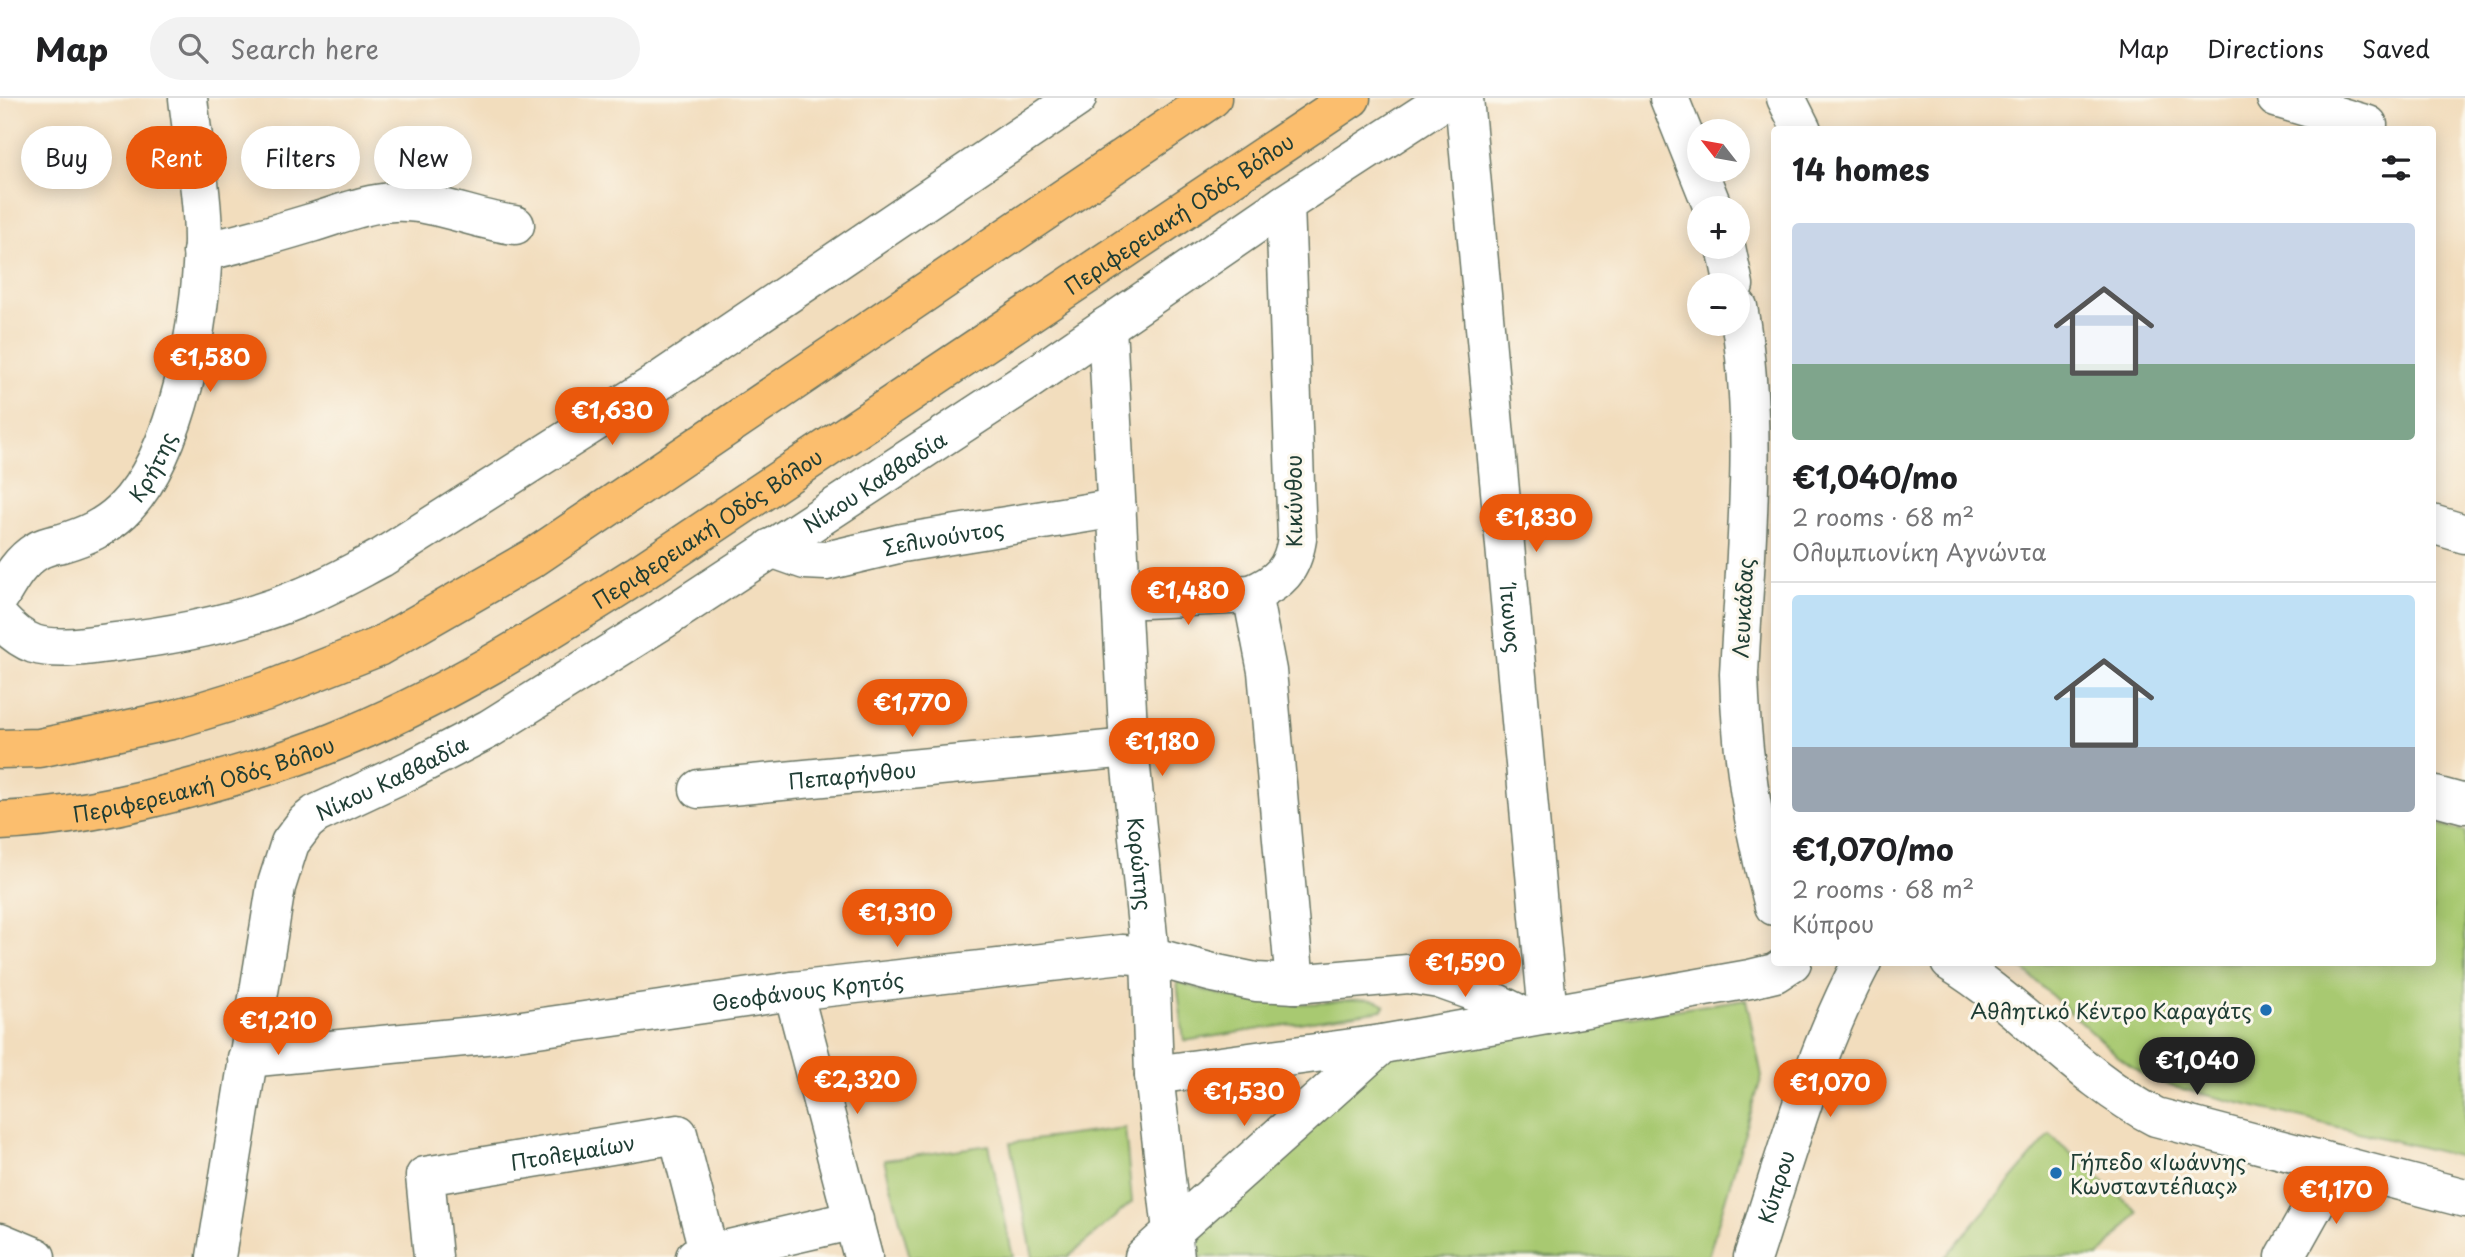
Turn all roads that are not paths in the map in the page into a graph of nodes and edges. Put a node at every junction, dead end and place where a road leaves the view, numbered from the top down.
1 (188, 98) edge
2 (1077, 98) edge
3 (1212, 98) edge
4 (1351, 98) edge
5 (1448, 98) edge
6 (1464, 98) edge
7 (1669, 98) edge
8 (1786, 98) edge
9 (2276, 98) edge
10 (2371, 118) edge
11 (1800, 126) edge
12 (1708, 196) edge
13 (1285, 204) junction
14 (514, 225) dead end
15 (202, 252) junction
16 (1107, 326) junction
17 (1742, 336) edge
18 (1117, 508) junction
19 (2436, 525) edge
20 (2465, 534) edge
21 (771, 548) junction
22 (1252, 594) junction
23 (0, 596) edge
24 (1121, 600) junction
25 (0, 619) edge
26 (1129, 748) junction
27 (0, 749) edge
28 (699, 789) dead end
29 (2436, 796) edge
30 (2465, 804) edge
31 (0, 821) edge
32 (1771, 893) edge
33 (1150, 956) junction
34 (1785, 966) edge
35 (1819, 966) edge
36 (1956, 966) edge
37 (1855, 976) edge
38 (1295, 984) junction
39 (793, 991) junction
40 (1538, 1016) junction
41 (1382, 1044) junction
42 (247, 1058) junction
43 (1154, 1075) junction
44 (2336, 1166) junction
45 (2465, 1198) edge
46 (854, 1220) junction
47 (0, 1242) edge
48 (1164, 1249) edge
49 (702, 1256) edge
50 (36, 1257) edge
51 (216, 1257) edge
52 (433, 1257) edge
53 (863, 1257) edge
54 (1753, 1257) edge
55 (2285, 1257) edge

1 - 15 street, Κρήτης
2 - 25 street
3 - 27 main road
4 - 31 main road, Περιφερειακή Οδός Βόλου
5 - 13 street, Νίκου Καββαδία
6 - 40 street, Ίτωνος
7 - 12 street
8 - 11 street
9 - 10 street
13 - 16 street, Νίκου Καββαδία
13 - 22 street, Κικύνθου
14 - 15 street
15 - 23 street, Κρήτης
16 - 18 street, Κορώπης
16 - 21 street, Νίκου Καββαδία
17 - 32 street, Λευκάδας
18 - 21 street, Σελινούντος
18 - 24 street, Κορώπης
19 - 20 street
21 - 42 street, Νίκου Καββαδία
22 - 24 street
22 - 38 street
24 - 26 street, Κορώπης
26 - 28 street, Πεπαρήνθου
26 - 33 street, Κορώπης
29 - 30 street
33 - 38 street, Θεοφάνους Κρητός
33 - 39 street, Θεοφάνους Κρητός
33 - 43 street, Κορώπης
34 - 40 street
35 - 37 street
36 - 44 street
37 - 54 street, Κύπρου
38 - 40 street, Θεοφάνους Κρητός
39 - 42 street, Θεοφάνους Κρητός
39 - 46 street
40 - 41 street
41 - 43 street
41 - 48 street
42 - 51 street
43 - 48 street, Κορώπης
44 - 45 street
44 - 55 street
46 - 49 street
46 - 53 street
47 - 50 street
49 - 52 street, Πτολεμαίων

